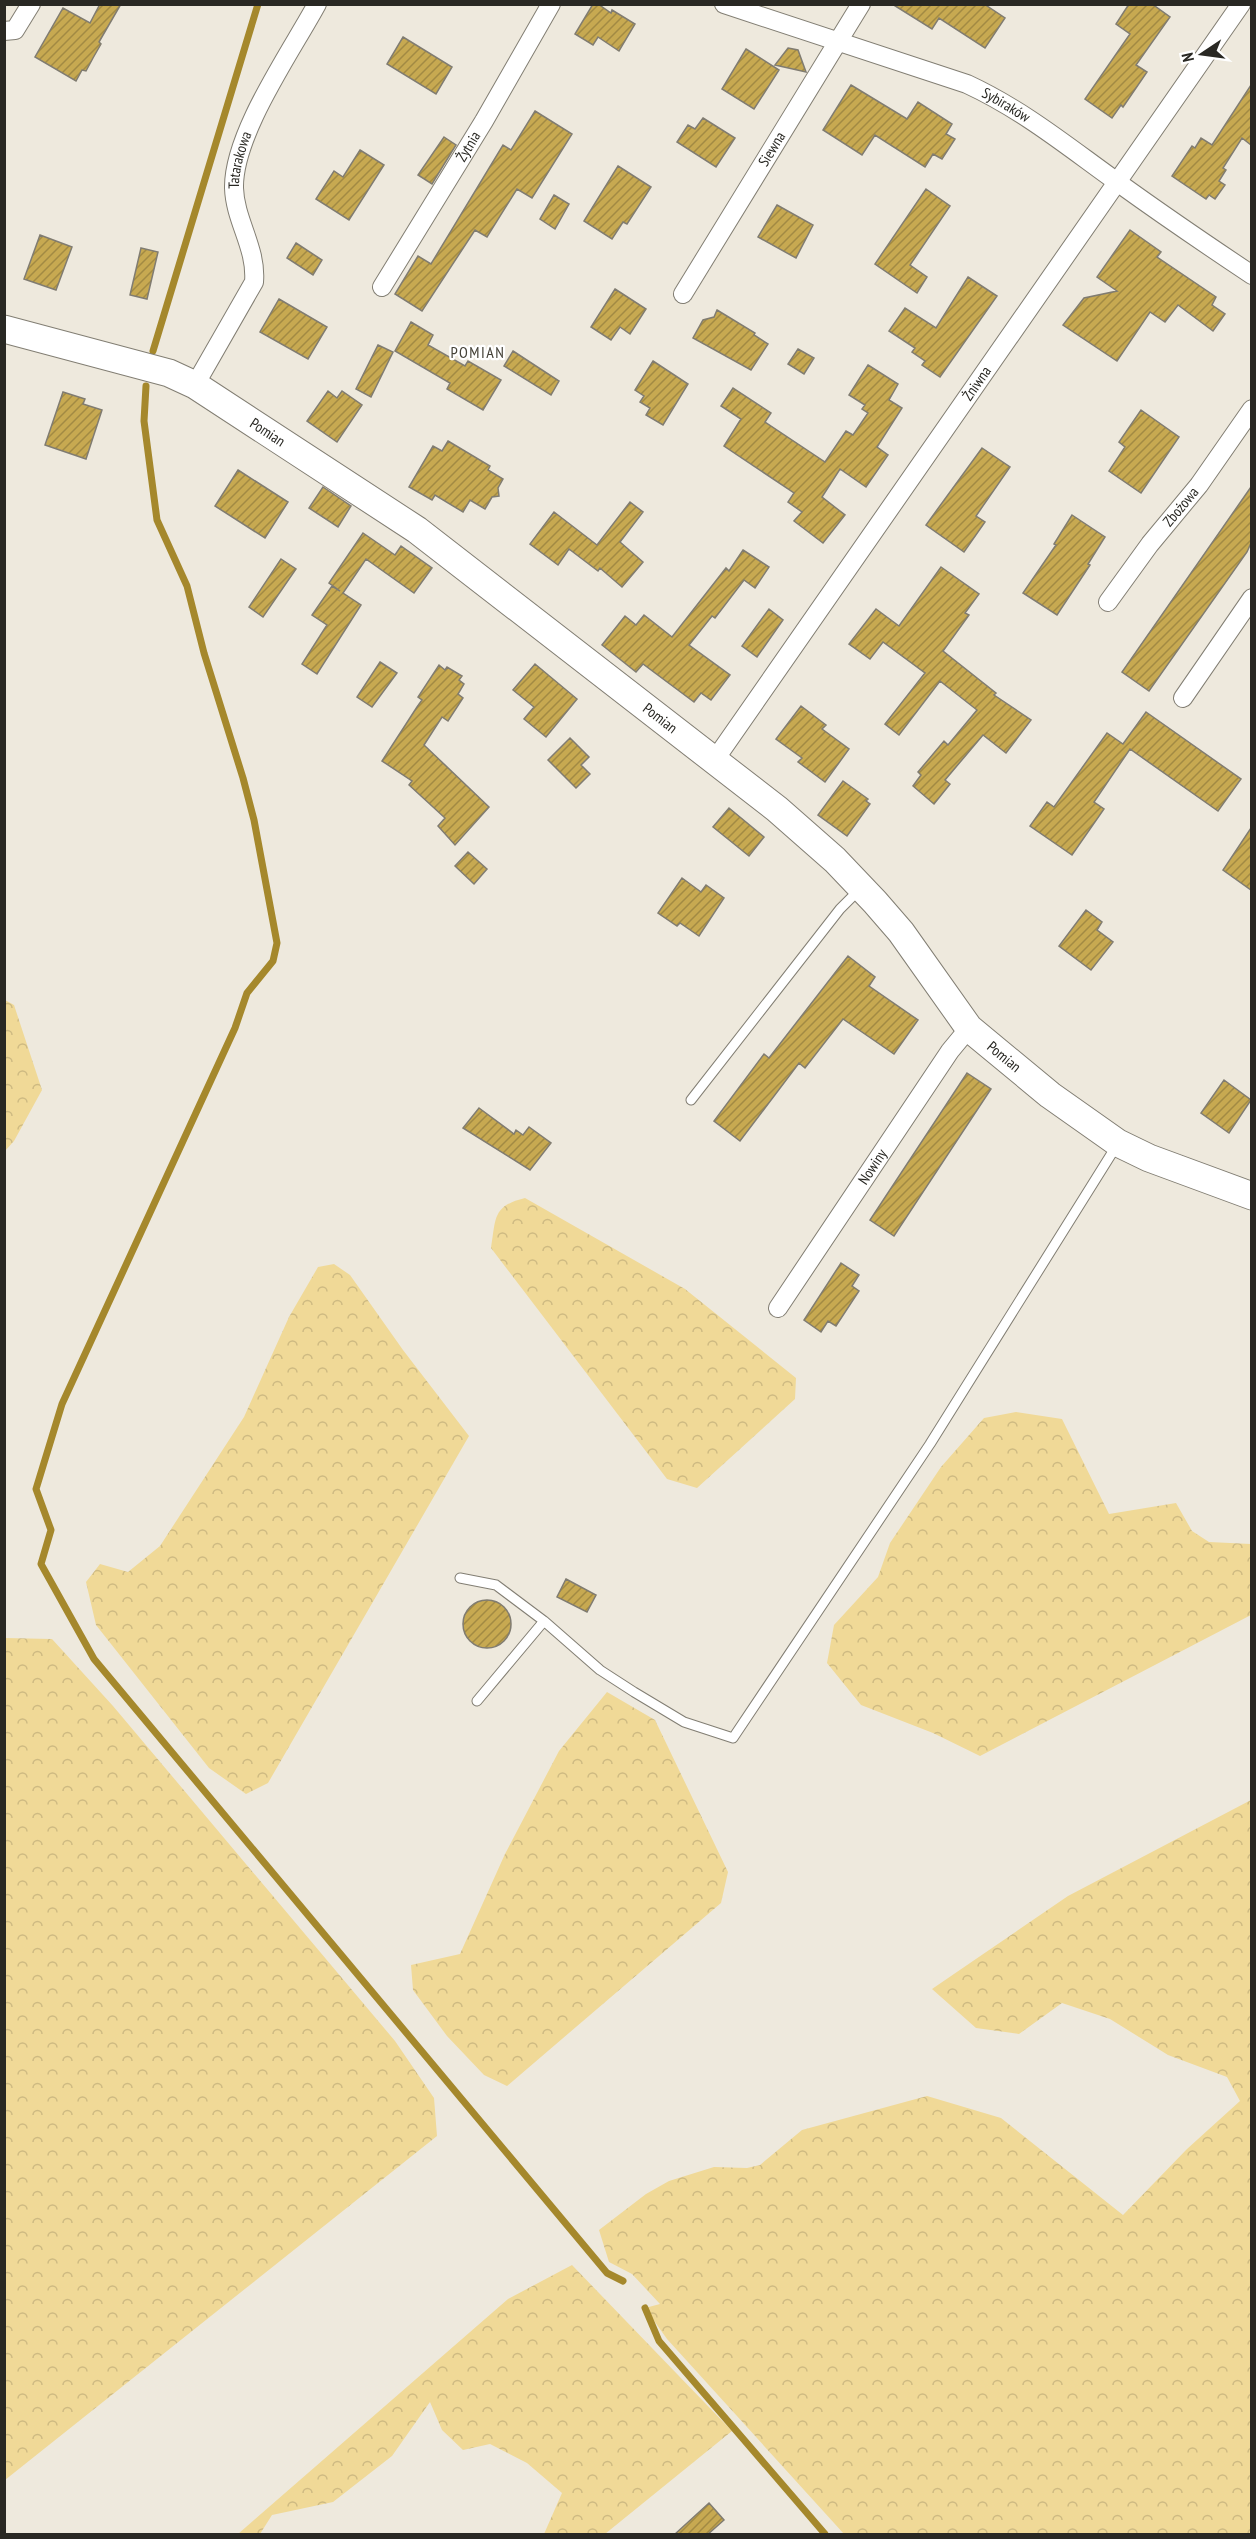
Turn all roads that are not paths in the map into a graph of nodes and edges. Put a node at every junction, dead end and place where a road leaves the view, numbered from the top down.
1 (31, 4) edge
2 (317, 4) edge
3 (551, 4) edge
4 (724, 4) edge
5 (861, 4) edge
6 (1241, 4) edge
7 (4, 31) edge
8 (836, 43) junction
9 (1118, 183) junction
10 (1251, 275) edge
11 (382, 287) dead end
12 (683, 294) dead end
13 (4, 329) edge
14 (195, 385) junction
15 (1251, 409) edge
16 (1251, 598) edge
17 (1108, 602) dead end
18 (1183, 698) dead end
19 (714, 761) junction
20 (862, 887) junction
21 (969, 1029) junction
22 (691, 1100) dead end
23 (1118, 1143) junction
24 (1251, 1196) edge
25 (778, 1308) dead end
26 (460, 1578) dead end
27 (544, 1621) junction
28 (477, 1701) dead end

1 - 7 street
2 - 14 street, Tatarakowa
3 - 11 street, Żytnia
4 - 8 street, Sybiraków
5 - 8 street, Siewna
6 - 9 street, Żniwna
8 - 9 street, Sybiraków
8 - 12 street, Siewna
9 - 10 street, Sybiraków
9 - 19 street, Żniwna
13 - 14 street, Pomian
14 - 19 street, Pomian
15 - 17 street, Zbożowa
16 - 18 street
19 - 20 street, Pomian
20 - 21 street, Pomian
20 - 22 lane
21 - 23 street, Pomian
21 - 25 street, Nowiny
23 - 24 street, Pomian
23 - 27 lane
26 - 27 lane
27 - 28 lane

